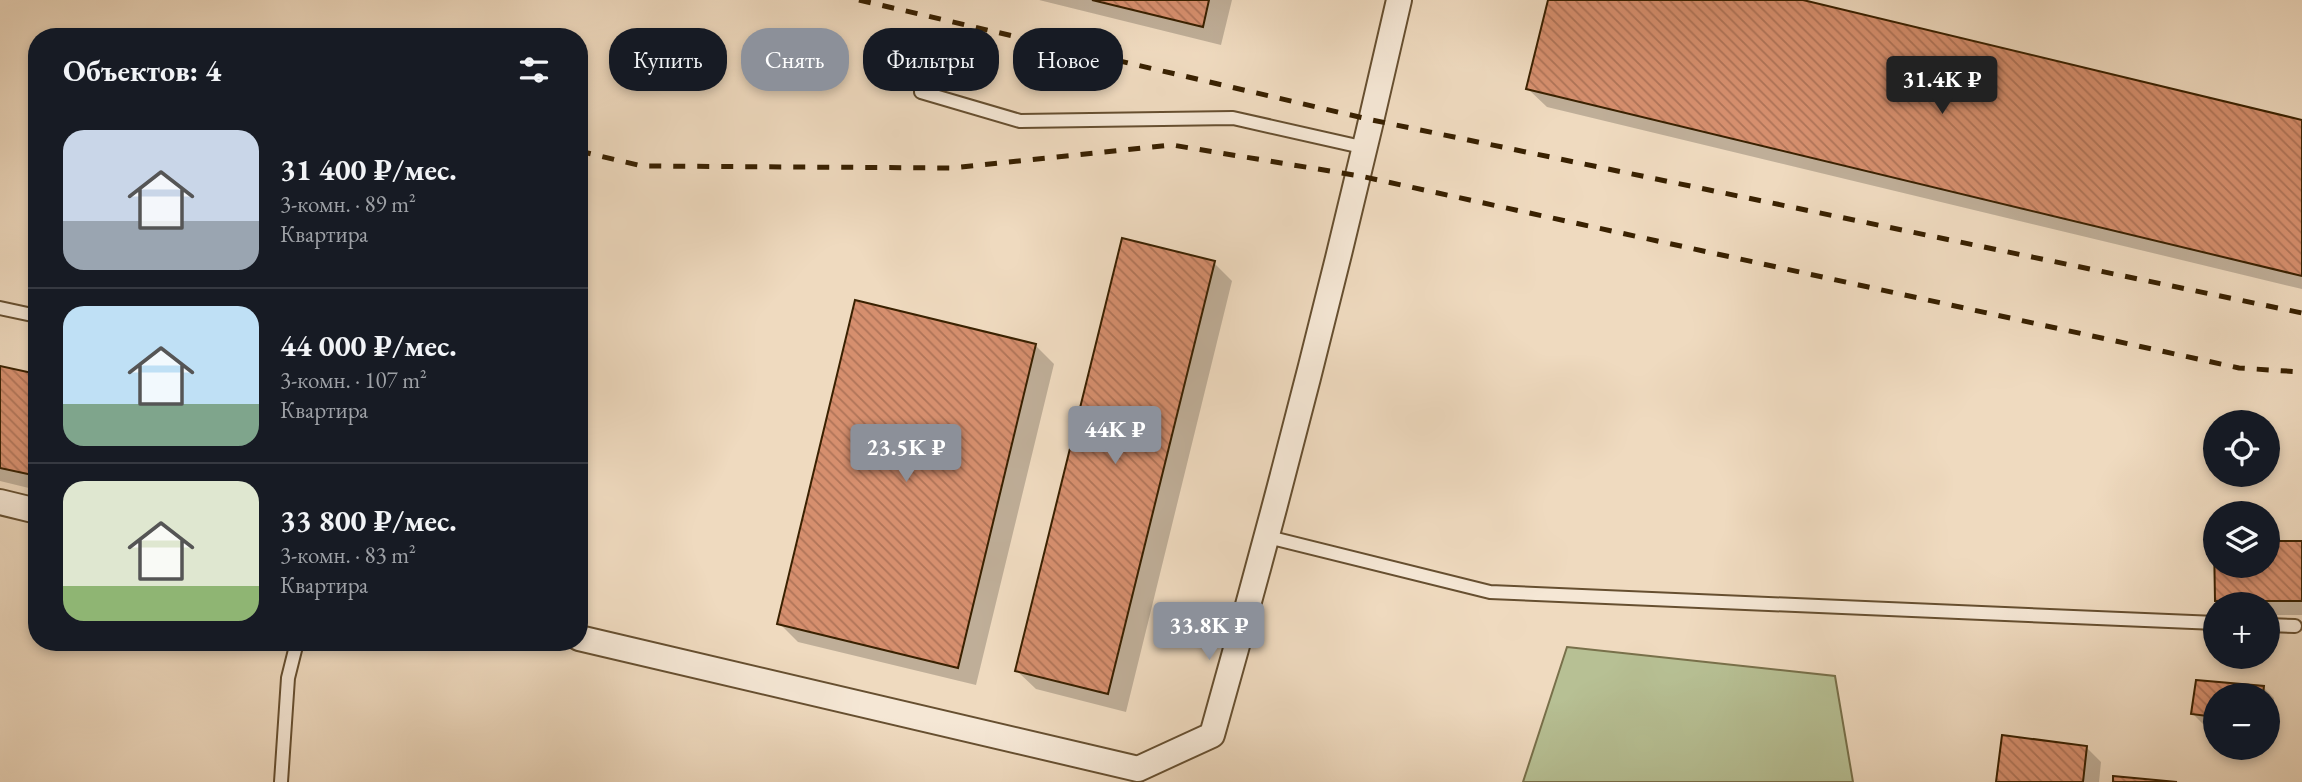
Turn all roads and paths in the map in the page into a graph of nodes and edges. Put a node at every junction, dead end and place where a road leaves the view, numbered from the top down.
1 (1399, 0) edge
2 (921, 92) dead end
3 (1366, 148) junction
4 (0, 308) edge
5 (28, 314) edge
6 (0, 502) edge
7 (28, 509) edge
8 (1268, 537) junction
9 (2203, 622) edge
10 (2280, 625) edge
11 (2295, 626) dead end
12 (588, 640) edge
13 (295, 651) edge
14 (281, 782) edge

1 - 3 street
2 - 3 lane
3 - 8 street
4 - 5 lane
6 - 7 street
8 - 9 lane
8 - 12 street
10 - 11 lane
13 - 14 lane

